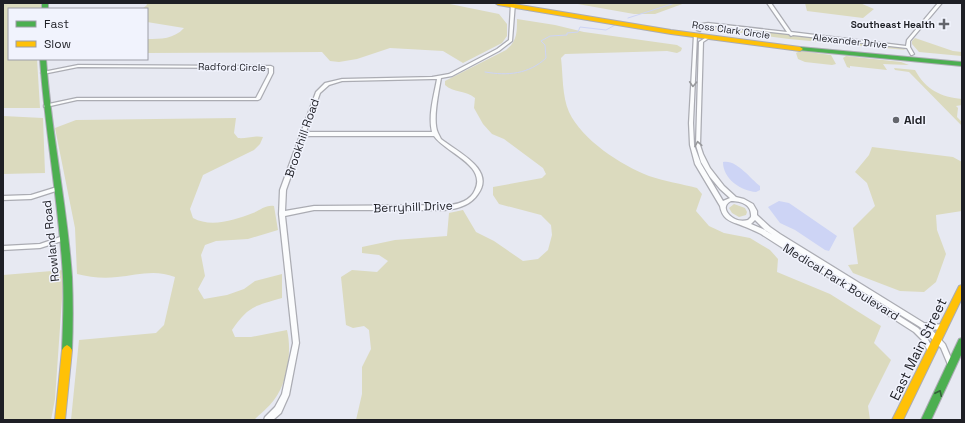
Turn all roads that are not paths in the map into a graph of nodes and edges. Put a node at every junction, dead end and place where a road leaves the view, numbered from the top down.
1 (498, 3) edge
2 (526, 3) edge
3 (769, 3) edge
4 (940, 3) edge
5 (512, 4) edge
6 (694, 33) junction
7 (709, 34) junction
8 (791, 35) junction
9 (912, 54) junction
10 (962, 58) edge
11 (43, 60) edge
12 (962, 64) edge
13 (43, 73) junction
14 (439, 77) junction
15 (46, 106) junction
16 (303, 134) junction
17 (435, 134) junction
18 (57, 189) junction
19 (3, 198) edge
20 (735, 199) junction
21 (723, 206) junction
22 (282, 214) junction
23 (755, 216) junction
24 (743, 223) junction
25 (64, 238) junction
26 (3, 248) edge
27 (962, 289) edge
28 (922, 325) junction
29 (943, 327) junction
30 (937, 339) junction
31 (962, 342) edge
32 (931, 352) junction
33 (951, 365) junction
34 (60, 420) edge
35 (268, 420) edge
36 (898, 420) edge
37 (926, 420) edge

1 - 5 main road, Ross Clark Circle
2 - 6 main road, Ross Clark Circle
3 - 8 street
4 - 9 street
5 - 6 main road, Ross Clark Circle
5 - 14 street, Brookhill Road
6 - 7 main road, Ross Clark Circle
6 - 8 street, Alexander Drive
6 -> 21 street
7 - 9 main road, Ross Clark Circle
20 -> 7 street
8 - 9 street, Alexander Drive
9 - 10 main road, Ross Clark Circle
9 - 12 main road, Ross Clark Circle
11 - 13 main road, Rowland Road
13 - 15 main road, Rowland Road
13 - 15 street, Radford Circle
14 - 16 street, Brookhill Road
14 - 17 street
15 - 18 main road, Rowland Road
16 - 17 street
16 - 22 street, Brookhill Road
17 - 22 street, Berryhill Drive
18 - 19 street
18 - 25 main road, Rowland Road
20 - 21 street
20 - 23 street
21 - 24 street
22 - 35 street, Brookhill Road
23 - 24 street
23 - 28 street, Medical Park Boulevard
24 - 32 street, Medical Park Boulevard
25 - 26 street
25 - 34 main road, Rowland Road
27 - 29 main road, East Main Street
28 - 29 street, Medical Park Boulevard
28 - 30 street, Medical Park Boulevard
29 - 30 main road, East Main Street
30 - 32 main road, East Main Street
30 - 33 street, Medical Park Boulevard
31 - 33 main road
32 - 36 main road, East Main Street
37 -> 33 main road

